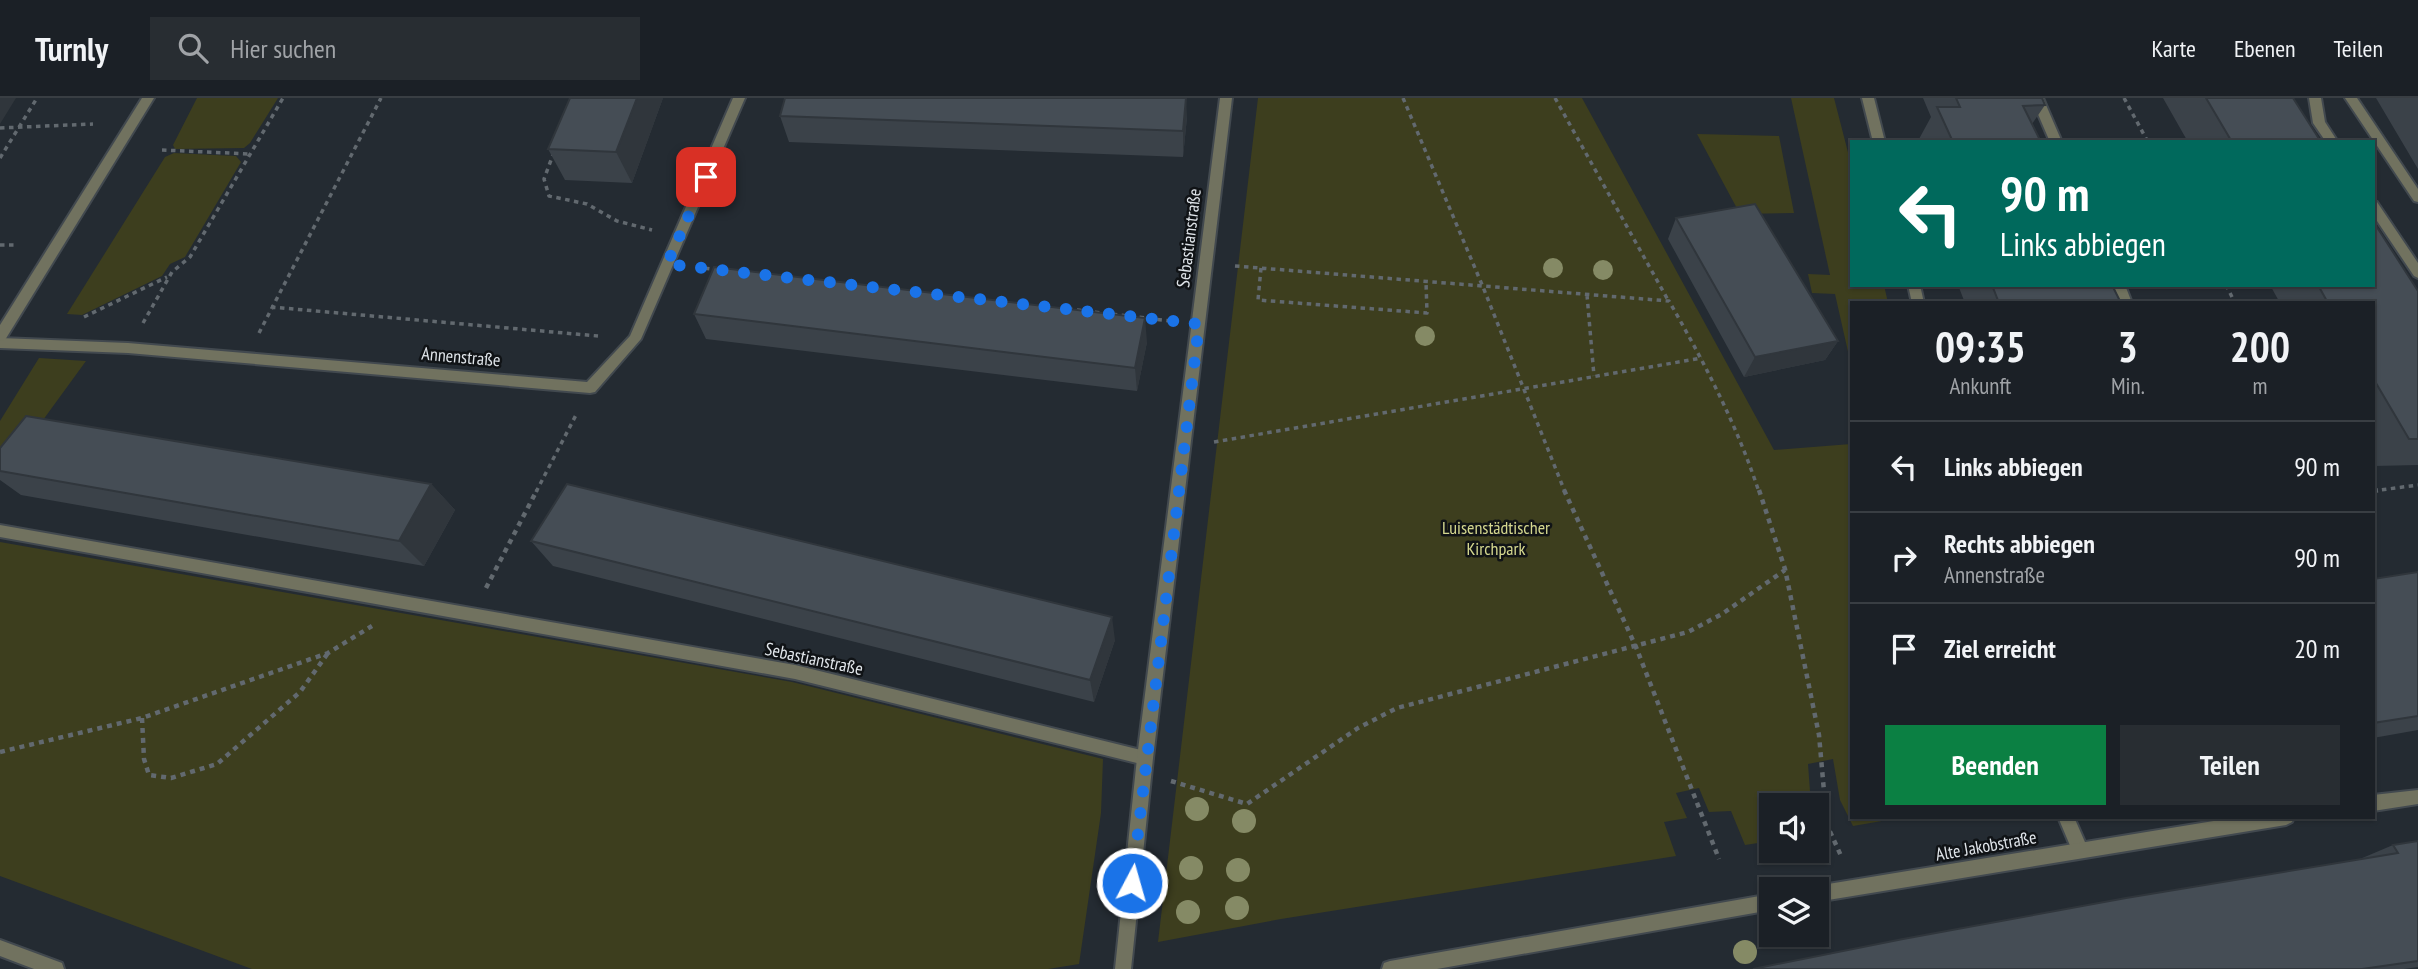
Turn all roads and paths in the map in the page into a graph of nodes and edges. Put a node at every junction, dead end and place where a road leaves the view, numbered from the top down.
1 (37, 98) edge
2 (148, 98) edge
3 (282, 98) edge
4 (382, 98) edge
5 (738, 98) edge
6 (1226, 98) edge
7 (1403, 98) edge
8 (1555, 98) edge
9 (1868, 98) edge
10 (2037, 98) edge
11 (2124, 98) edge
12 (2315, 98) edge
13 (2351, 98) edge
14 (93, 124) dead end
15 (19, 127) junction
16 (0, 128) edge
17 (1878, 140) edge
18 (2055, 140) edge
19 (2147, 140) edge
20 (2331, 140) edge
21 (557, 144) edge
22 (162, 150) dead end
23 (250, 154) junction
24 (0, 158) edge
25 (2418, 198) edge
26 (2375, 208) edge
27 (653, 230) dead end
28 (0, 245) edge
29 (15, 245) dead end
30 (667, 264) junction
31 (1237, 266) dead end
32 (1261, 268) junction
33 (722, 270) edge
34 (2418, 273) edge
35 (168, 277) junction
36 (1426, 282) junction
37 (1483, 288) junction
38 (1587, 295) junction
39 (1668, 301) junction
40 (271, 307) junction
41 (1063, 308) edge
42 (78, 320) dead end
43 (1199, 324) junction
44 (154, 327) dead end
45 (258, 335) dead end
46 (0, 336) edge
47 (635, 339) junction
48 (0, 343) edge
49 (1702, 358) junction
50 (1594, 376) junction
51 (1524, 387) junction
52 (590, 388) junction
53 (1185, 447) junction
54 (2418, 485) edge
55 (2375, 491) edge
56 (0, 531) edge
57 (1785, 569) junction
58 (399, 603) junction
59 (471, 617) junction
60 (1636, 647) junction
61 (328, 653) junction
62 (142, 718) junction
63 (0, 752) edge
64 (1144, 765) junction
65 (2418, 797) edge
66 (2375, 803) edge
67 (2067, 819) edge
68 (2273, 819) edge
69 (2080, 849) junction
70 (1719, 859) dead end
71 (1855, 887) junction
72 (1829, 892) edge
73 (1759, 904) edge
74 (0, 948) edge
75 (56, 969) edge
76 (1123, 969) edge
77 (1390, 969) edge

1 - 15 path
2 - 46 street
3 - 23 path
4 - 40 path
5 - 30 street
6 - 43 street, Sebastianstraße
7 - 37 path
8 - 39 path
9 - 17 street
10 - 18 street
11 - 19 path
12 - 20 street
13 - 25 street
14 - 15 path
15 - 16 path
15 - 24 path
21 - 27 path
22 - 23 path
23 - 35 path
26 - 34 street
28 - 29 path
30 - 33 path
30 - 47 street
31 - 32 path
32 - 36 path
32 - 36 path
35 - 42 path
35 - 44 path
36 - 37 path
37 - 38 path
37 - 51 path
38 - 39 path
38 - 50 path
39 - 49 path
40 - 45 path
40 - 47 path
41 - 43 path
43 - 53 street, Sebastianstraße
47 - 52 street
48 - 52 street, Annenstraße
49 - 50 path
49 - 57 path
50 - 51 path
51 - 53 path
51 - 60 path
52 - 59 path
53 - 64 street, Sebastianstraße
54 - 55 path
56 - 58 street
57 - 60 path
57 - 71 path
58 - 59 street
58 - 61 path
59 - 64 street, Sebastianstraße
60 - 64 path
60 - 70 path
61 - 62 path
61 - 62 path
62 - 63 path
64 - 76 street, Sebastianstraße
65 - 66 street
67 - 69 street
68 - 69 street, Alte Jakobstraße
69 - 71 street, Alte Jakobstraße
71 - 72 street, Alte Jakobstraße
73 - 77 street
74 - 75 street

